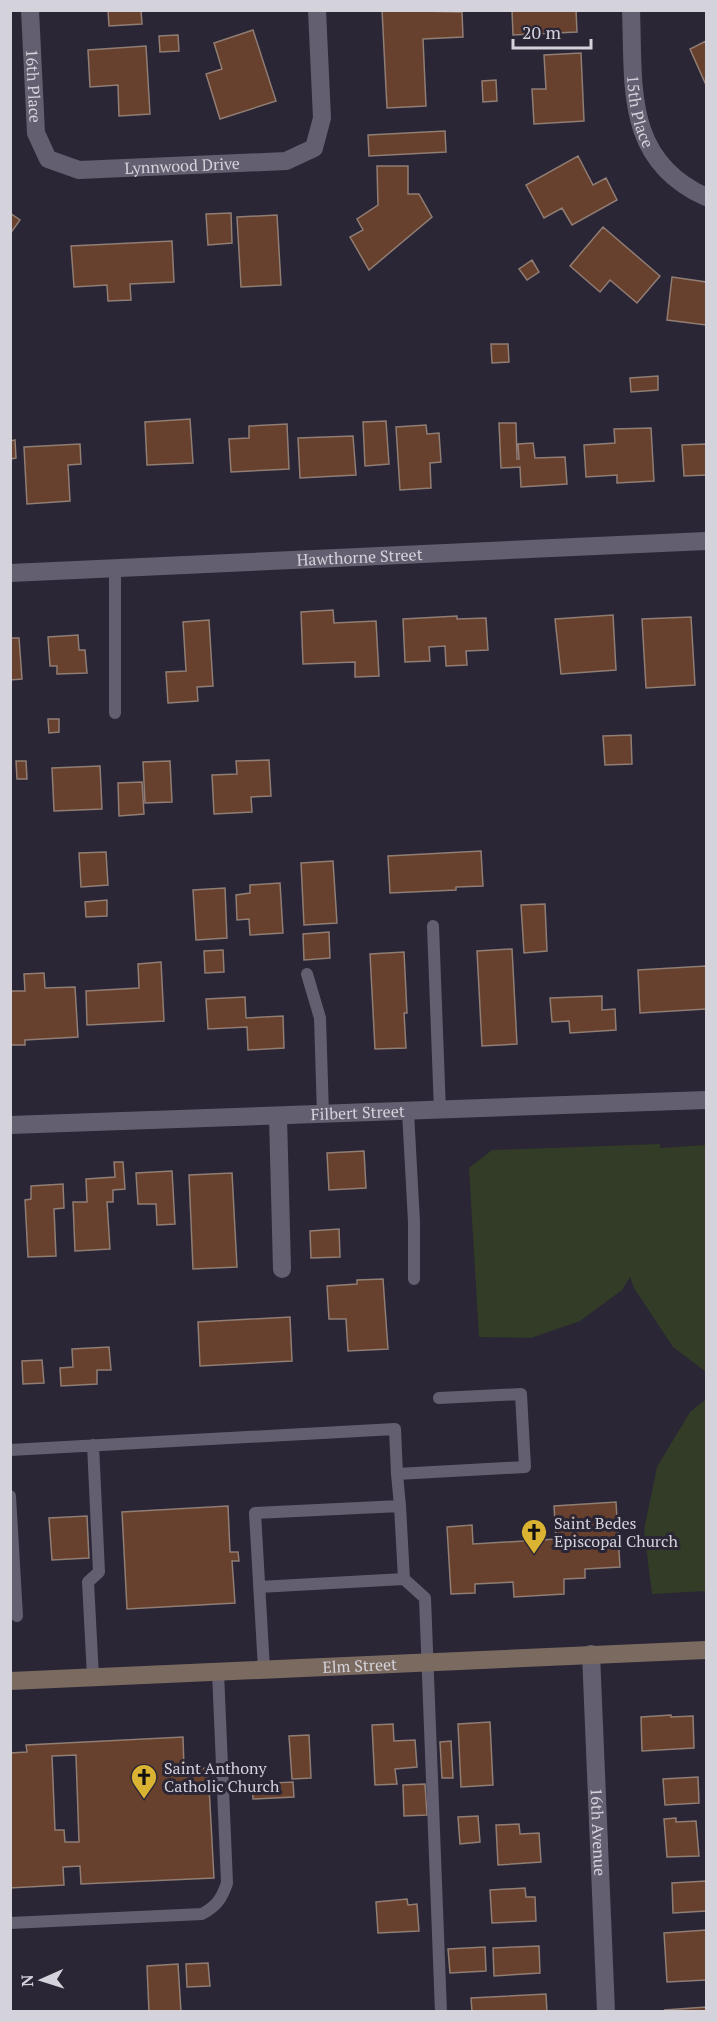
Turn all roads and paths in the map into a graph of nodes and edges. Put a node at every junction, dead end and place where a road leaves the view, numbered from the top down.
1 (30, 10) edge
2 (317, 10) edge
3 (631, 10) edge
4 (48, 159) joint
5 (706, 197) edge
6 (706, 541) edge
7 (115, 568) junction
8 (10, 573) edge
9 (115, 713) dead end
10 (433, 926) dead end
11 (307, 974) dead end
12 (706, 1100) edge
13 (440, 1111) junction
14 (408, 1112) junction
15 (323, 1115) junction
16 (278, 1117) junction
17 (10, 1125) edge
18 (282, 1269) dead end
19 (414, 1279) dead end
20 (439, 1398) dead end
21 (93, 1445) junction
22 (10, 1450) edge
23 (397, 1474) junction
24 (10, 1496) edge
25 (400, 1506) junction
26 (404, 1579) junction
27 (259, 1587) junction
28 (17, 1616) dead end
29 (706, 1650) edge
30 (591, 1654) junction
31 (427, 1662) junction
32 (264, 1670) junction
33 (218, 1672) junction
34 (93, 1677) junction
35 (10, 1681) edge
36 (10, 1923) edge
37 (441, 2012) edge
38 (606, 2012) edge

1 - 4 street, 16th Place
2 - 4 street, Lynnwood Drive
3 - 5 street, 15th Place
6 - 7 street, Hawthorne Street
7 - 8 street, Hawthorne Street
7 - 9 lane
10 - 13 lane
11 - 15 lane
12 - 13 street, Filbert Street
13 - 14 street, Filbert Street
14 - 15 street, Filbert Street
14 - 19 lane
15 - 16 street, Filbert Street
16 - 17 street, Filbert Street
16 - 18 street
20 - 23 lane
21 - 22 lane
21 - 23 lane
21 - 34 lane
23 - 25 lane
24 - 28 lane
25 - 26 lane
25 - 27 lane
26 - 27 lane
26 - 31 lane
27 - 32 lane
29 - 30 street, Elm Street
30 - 31 street, Elm Street
30 - 38 street, 16th Avenue
31 - 32 street, Elm Street
31 - 37 lane
32 - 33 street, Elm Street
33 - 34 street, Elm Street
33 - 36 lane
34 - 35 street, Elm Street

